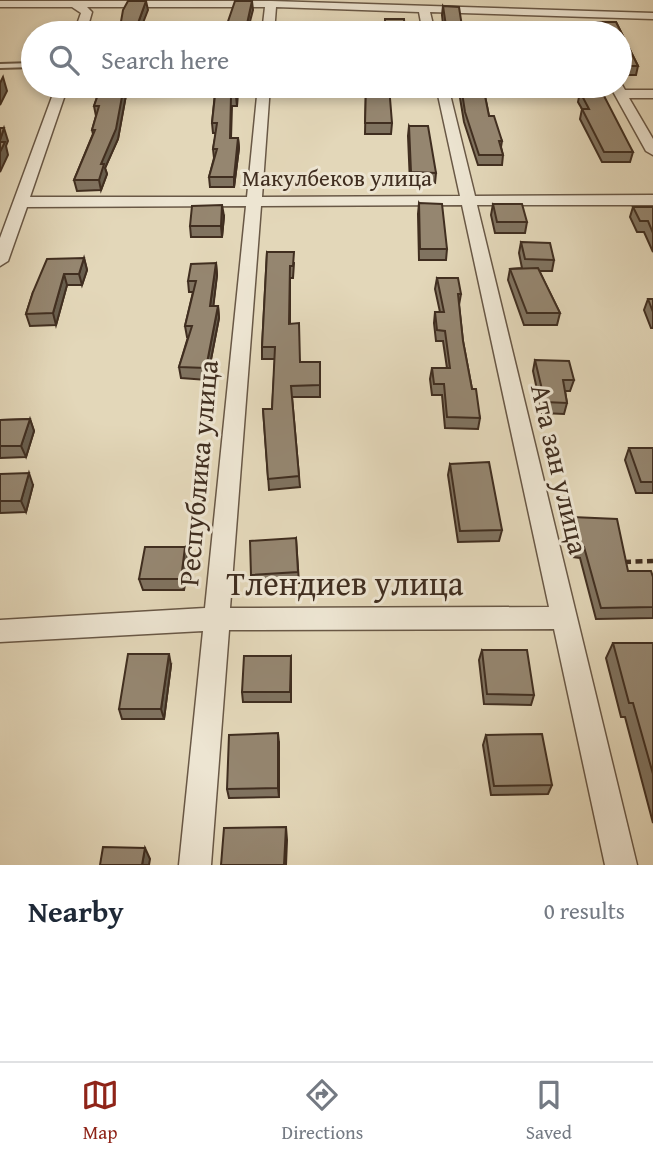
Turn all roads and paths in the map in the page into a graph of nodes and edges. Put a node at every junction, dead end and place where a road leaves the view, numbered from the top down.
1 (0, 4) edge
2 (74, 4) junction
3 (271, 4) junction
4 (423, 7) junction
5 (653, 16) edge
6 (84, 21) edge
7 (269, 21) edge
8 (426, 21) edge
9 (21, 65) edge
10 (0, 66) edge
11 (632, 92) edge
12 (653, 94) edge
13 (58, 98) edge
14 (263, 98) edge
15 (445, 98) edge
16 (623, 98) edge
17 (653, 151) edge
18 (653, 200) edge
19 (253, 201) junction
20 (468, 201) junction
21 (21, 202) junction
22 (7, 220) edge
23 (0, 261) edge
24 (653, 561) edge
25 (615, 562) edge
26 (564, 618) junction
27 (215, 619) junction
28 (0, 631) edge
29 (195, 865) edge
30 (621, 865) edge

1 - 2 street
2 - 3 street
2 - 6 street
3 - 4 street
3 - 7 street
4 - 5 street
4 - 8 street
9 - 10 lane
11 - 12 street
13 - 21 street
14 - 19 street, Республика улица
15 - 20 street, Ата зан улица
16 - 17 street
18 - 20 street, Макулбеков улица
19 - 20 street, Макулбеков улица
19 - 21 street, Макулбеков улица
19 - 27 street, Республика улица
20 - 26 street, Ата зан улица
21 - 22 street
22 - 23 street
24 - 25 path
26 - 27 street, Тлендиев улица
26 - 30 street, Ата зан улица
27 - 28 street, Тлендиев улица
27 - 29 street, Республика улица

